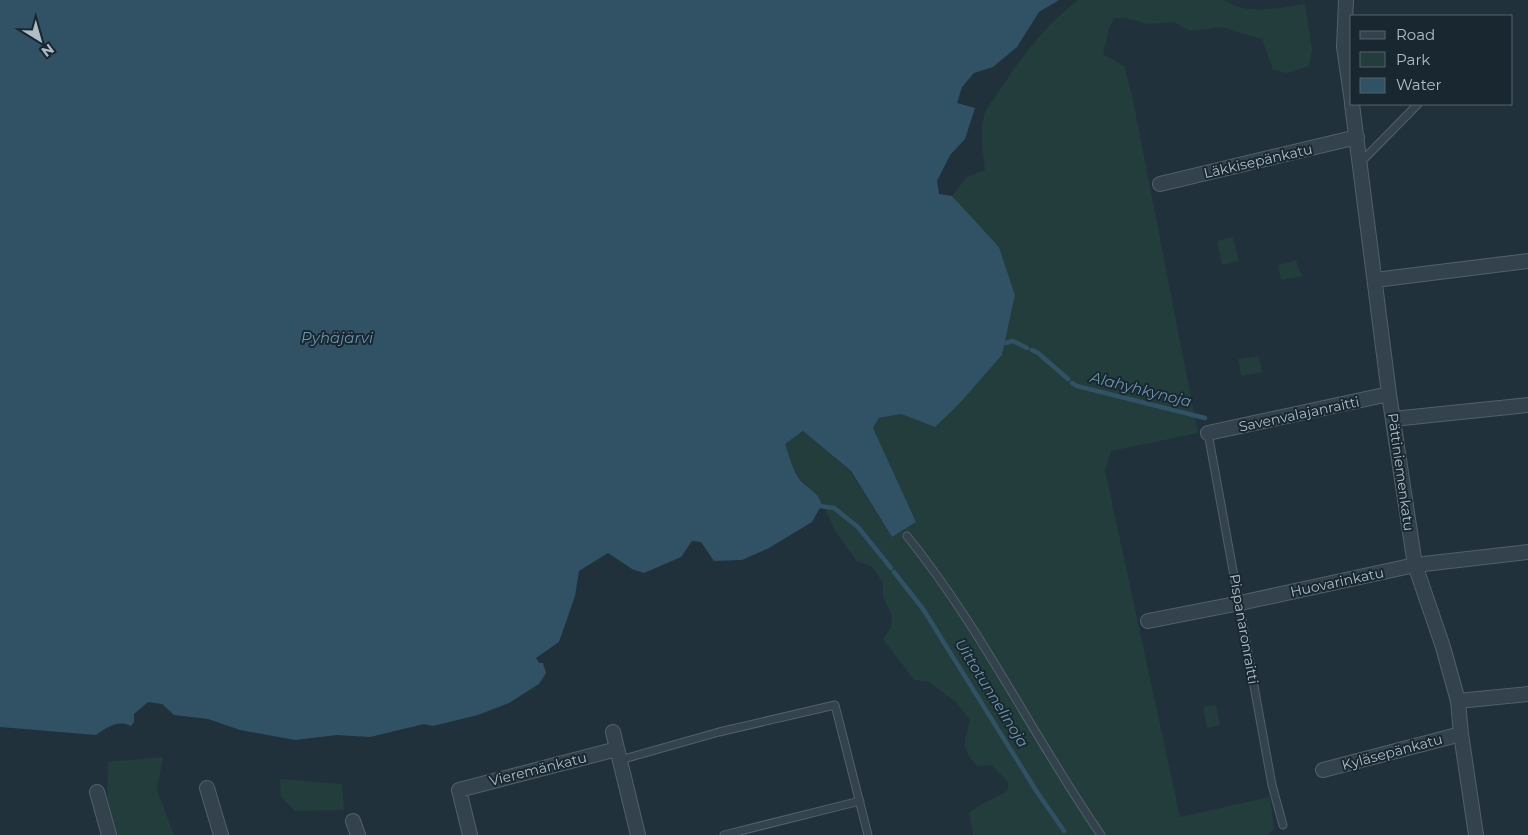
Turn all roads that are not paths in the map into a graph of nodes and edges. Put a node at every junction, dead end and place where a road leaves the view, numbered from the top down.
1 (1346, 0) edge
2 (1350, 89) edge
3 (1352, 105) edge
4 (1417, 105) edge
5 (1356, 137) junction
6 (1360, 164) junction
7 (1160, 184) dead end
8 (1528, 261) edge
9 (1375, 280) junction
10 (1389, 394) junction
11 (1528, 406) edge
12 (1394, 419) junction
13 (1208, 433) joint
14 (907, 536) dead end
15 (1528, 552) edge
16 (1415, 565) junction
17 (1240, 604) junction
18 (1148, 621) dead end
19 (1528, 694) edge
20 (1458, 701) junction
21 (614, 732) dead end
22 (1461, 734) junction
23 (618, 754) junction
24 (1322, 770) dead end
25 (207, 788) dead end
26 (97, 792) dead end
27 (860, 800) junction
28 (353, 821) dead end
29 (1283, 824) dead end
30 (109, 835) edge
31 (221, 835) edge
32 (358, 835) edge
33 (470, 835) edge
34 (638, 835) edge
35 (724, 835) edge
36 (868, 835) edge
37 (1101, 835) edge
38 (1476, 835) edge

1 - 2 street, Pättiniemenkatu
3 - 5 street, Pättiniemenkatu
4 - 6 lane
5 - 6 street, Pättiniemenkatu
5 - 7 street, Läkkisepänkatu
6 - 9 street, Pättiniemenkatu
8 - 9 street
9 - 10 street, Pättiniemenkatu
10 - 12 street, Pättiniemenkatu
10 - 13 street, Savenvalajanraitti
11 - 12 street
12 - 16 street, Pättiniemenkatu
13 - 17 lane, Pispanaronraitti
14 - 37 lane
15 - 16 street, Huovarinkatu
16 - 17 street, Huovarinkatu
16 - 20 street, Pättiniemenkatu
17 - 18 street, Huovarinkatu
17 - 29 lane, Pispanaronraitti
19 - 20 street
20 - 22 street, Pättiniemenkatu
21 - 23 street
22 - 24 street, Kyläsepänkatu
22 - 38 street, Pättiniemenkatu
23 - 27 lane
23 - 33 street, Vieremänkatu
23 - 34 street
25 - 31 street
26 - 30 street
27 - 35 lane
27 - 36 lane
28 - 32 street

